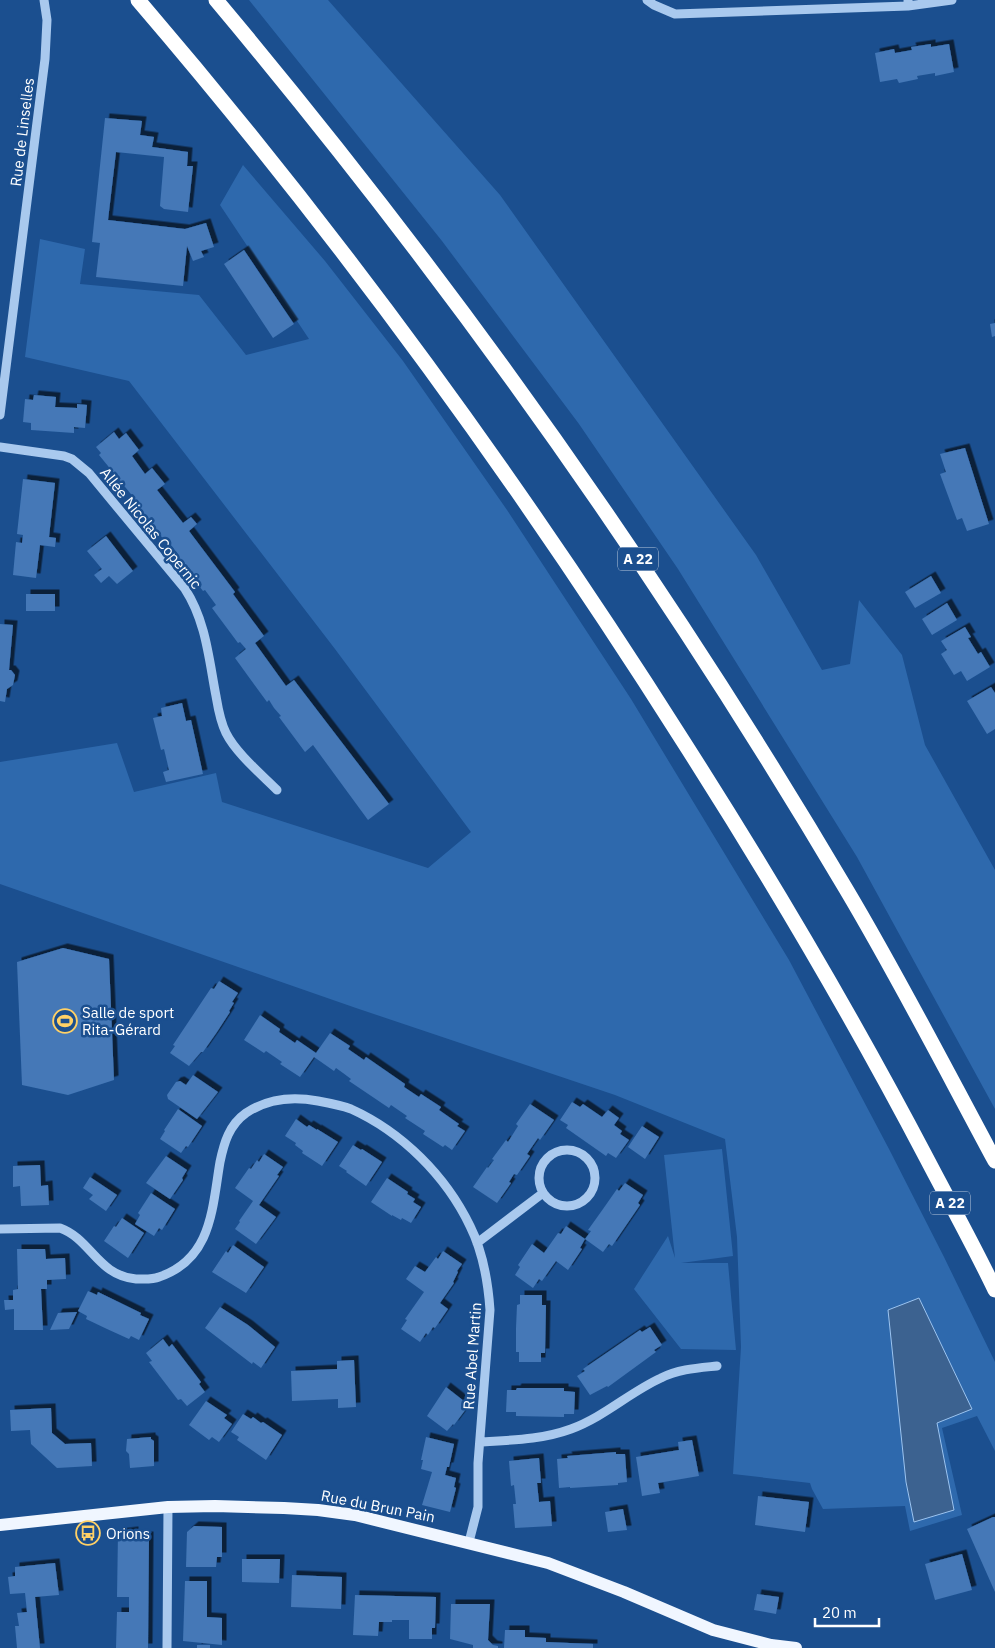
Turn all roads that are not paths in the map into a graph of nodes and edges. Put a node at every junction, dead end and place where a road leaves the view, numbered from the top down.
1 (44, 0) edge
2 (138, 0) edge
3 (216, 0) edge
4 (647, 0) edge
5 (952, 0) edge
6 (908, 3) edge
7 (0, 416) edge
8 (0, 446) edge
9 (277, 790) dead end
10 (995, 1161) edge
11 (543, 1193) junction
12 (0, 1228) edge
13 (477, 1243) junction
14 (995, 1290) edge
15 (717, 1366) dead end
16 (480, 1442) junction
17 (168, 1508) junction
18 (0, 1525) edge
19 (469, 1542) junction
20 (167, 1648) edge
21 (796, 1648) edge

1 - 7 street, Rue de Linselles
2 - 14 highway, A 22
3 - 10 highway, A 22
4 - 6 street
5 - 6 street
8 - 9 street, Allée Nicolas Copernic
11 - 11 street
11 - 13 street
12 - 13 street, Rue Abel Martin
13 - 16 street, Rue Abel Martin
15 - 16 street
16 - 19 street, Rue Abel Martin
17 - 18 main road, Rue du Brun Pain
17 - 19 main road, Rue du Brun Pain
17 - 20 street
19 - 21 main road, Rue du Brun Pain

